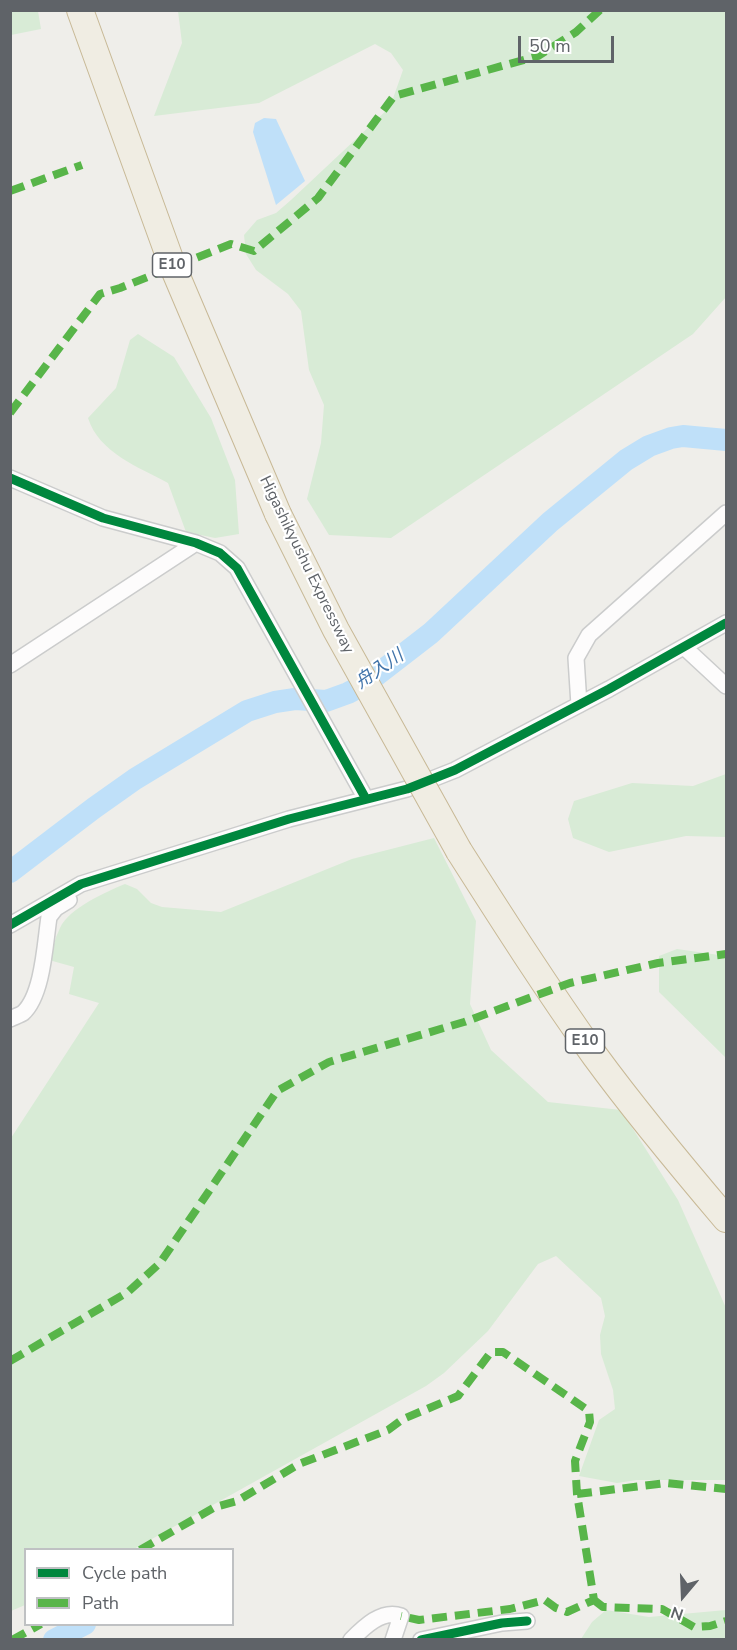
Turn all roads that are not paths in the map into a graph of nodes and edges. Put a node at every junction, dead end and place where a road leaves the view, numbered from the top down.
1 (80, 10) edge
2 (10, 478) edge
3 (726, 513) edge
4 (196, 543) junction
5 (726, 623) edge
6 (684, 647) junction
7 (10, 665) edge
8 (726, 686) edge
9 (579, 705) junction
10 (366, 799) junction
11 (81, 884) junction
12 (10, 926) edge
13 (10, 1019) edge
14 (726, 1219) edge
15 (527, 1621) dead end
16 (351, 1640) edge
17 (393, 1640) edge
18 (421, 1640) edge

1 - 14 highway, Higashikyushu Expressway / E10, bridge
2 - 4 street
3 - 9 street
4 - 7 street
4 - 10 street
5 - 6 street
6 - 8 street
6 - 9 street
9 - 10 street
10 - 11 street
11 - 12 street
11 - 13 street
15 - 18 street
16 - 17 street

